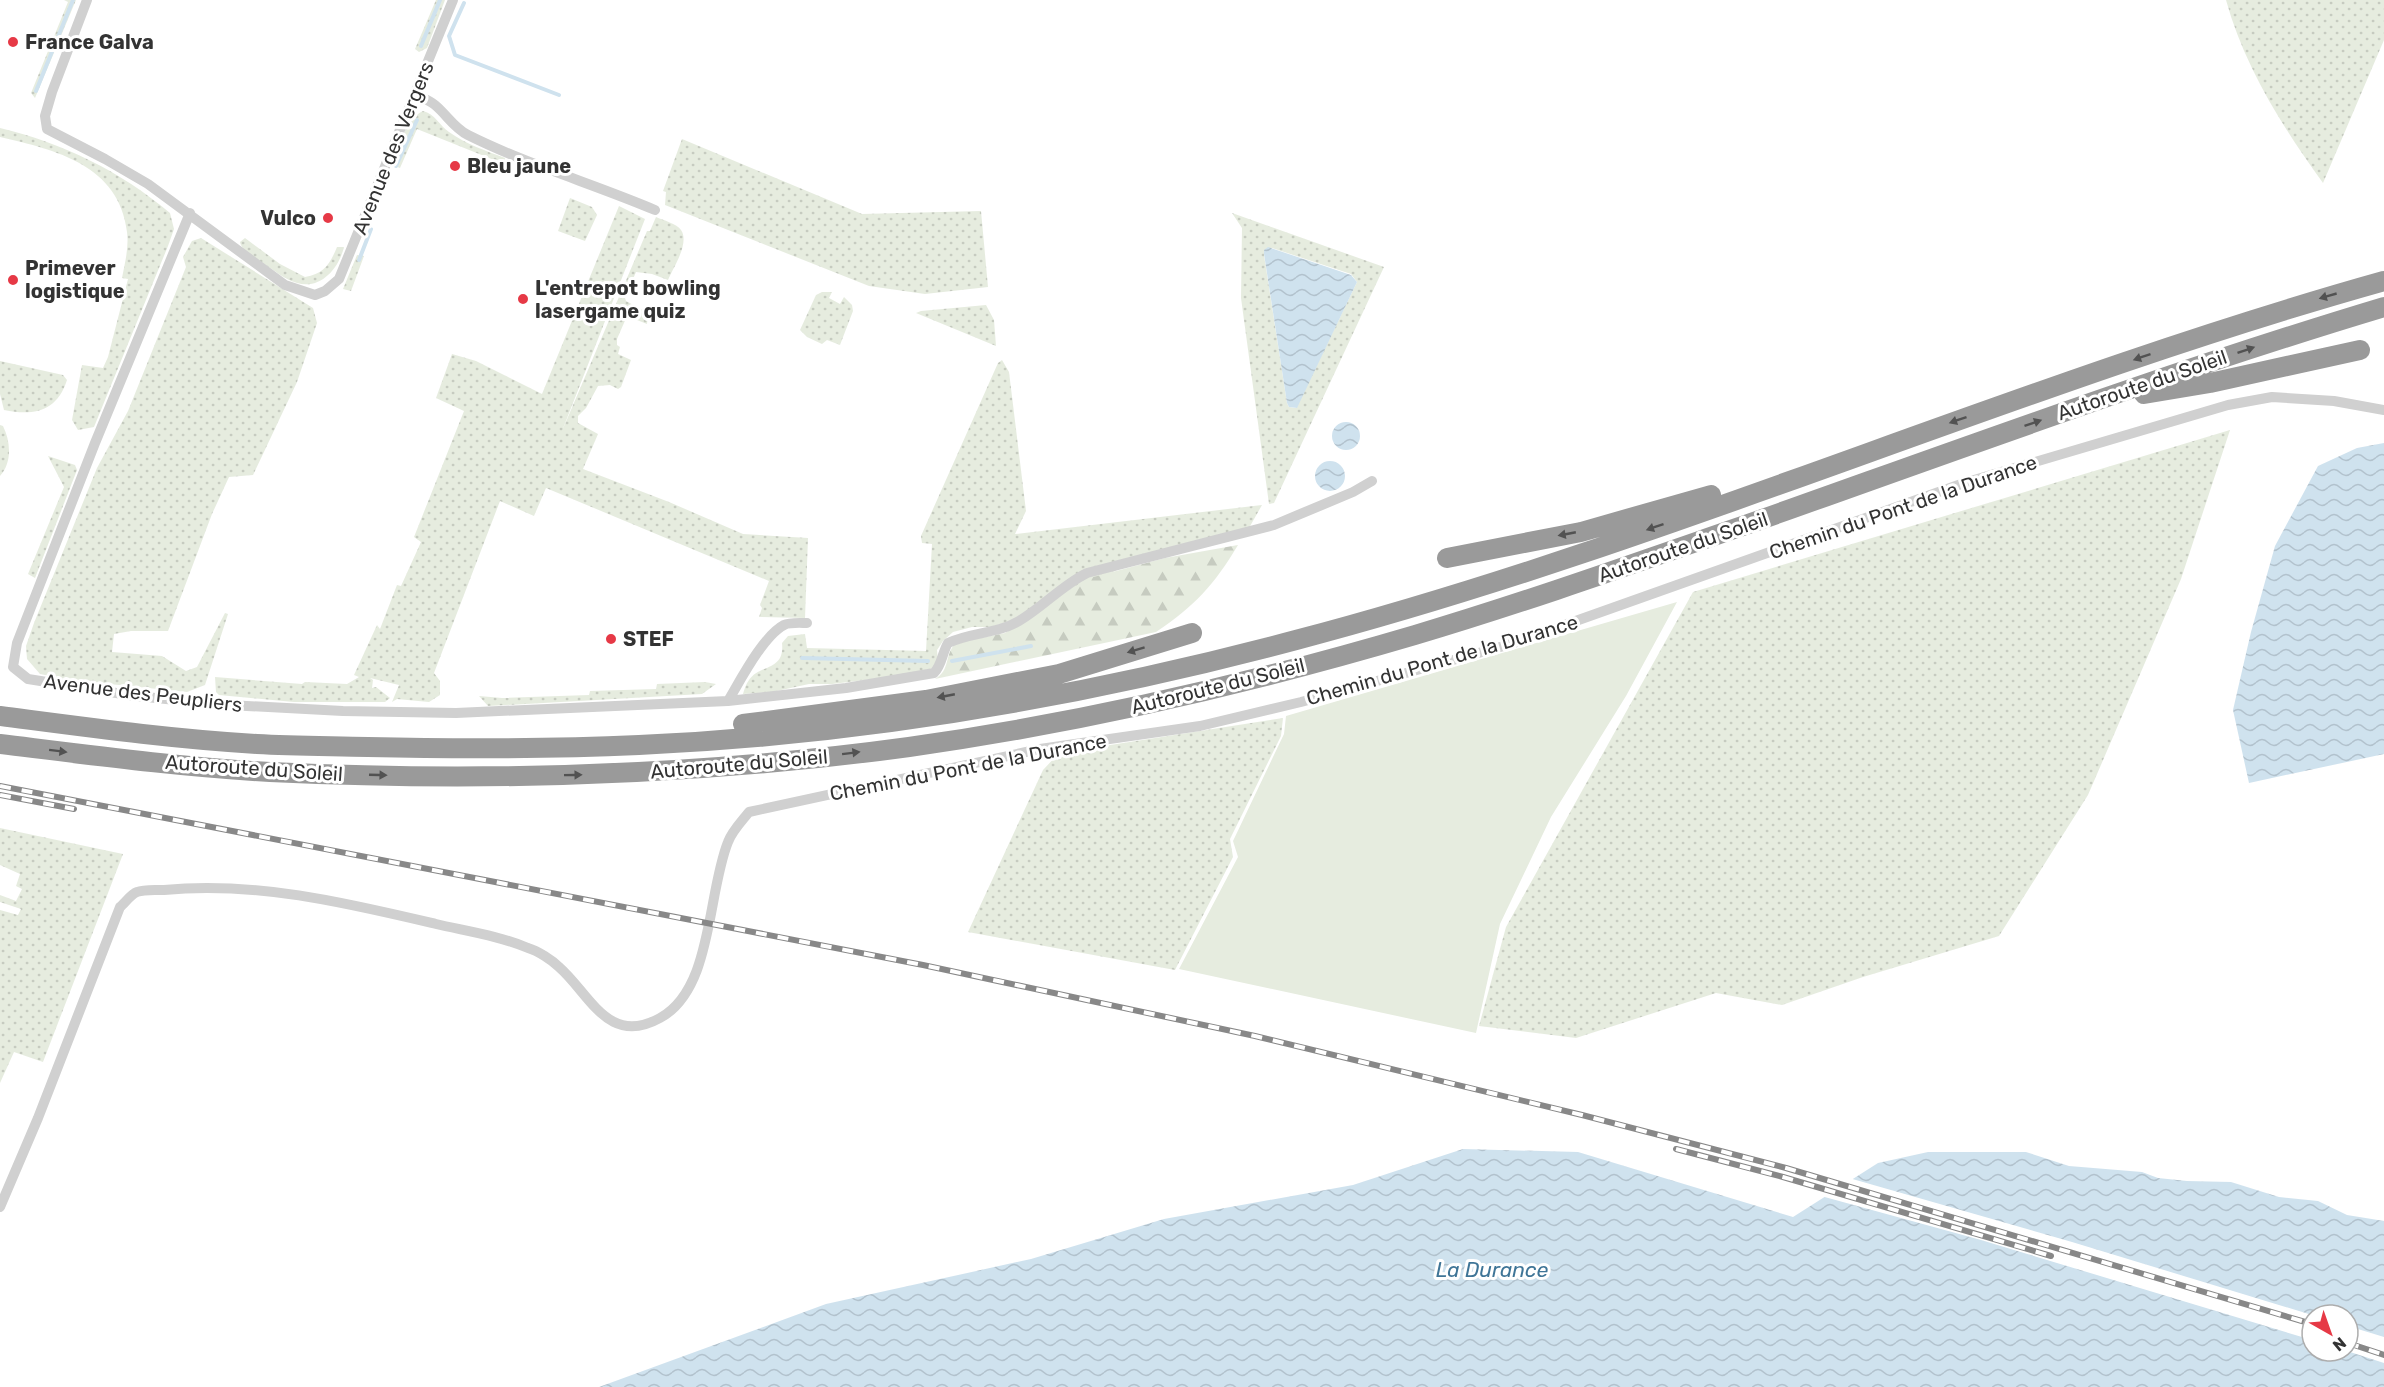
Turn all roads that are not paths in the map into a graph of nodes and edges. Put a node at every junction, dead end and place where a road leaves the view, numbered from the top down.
1 (87, 0) edge
2 (453, 0) edge
3 (415, 94) junction
4 (655, 210) dead end
5 (190, 213) junction
6 (2384, 281) edge
7 (2384, 307) edge
8 (2360, 350) dead end
9 (2091, 402) junction
10 (2384, 410) edge
11 (1827, 467) junction
12 (1372, 481) dead end
13 (1447, 558) dead end
14 (807, 623) dead end
15 (1192, 633) dead end
16 (728, 701) junction
17 (0, 716) edge
18 (0, 744) edge
19 (640, 745) junction
20 (0, 1208) edge

1 - 5 street
2 - 3 street, Avenue des Vergers
3 - 4 street
3 - 5 street, Avenue des Vergers
5 - 16 street, Avenue des Peupliers
6 -> 11 highway, Autoroute du Soleil
9 -> 7 highway, Autoroute du Soleil
8 - 9 highway
18 -> 9 highway, Autoroute du Soleil
10 - 20 street, Chemin du Pont de la Durance
11 -> 13 highway
11 -> 19 highway, Autoroute du Soleil
12 - 16 street, Avenue des Peupliers
14 - 16 street
15 -> 19 highway
17 - 19 highway, Autoroute du Soleil

